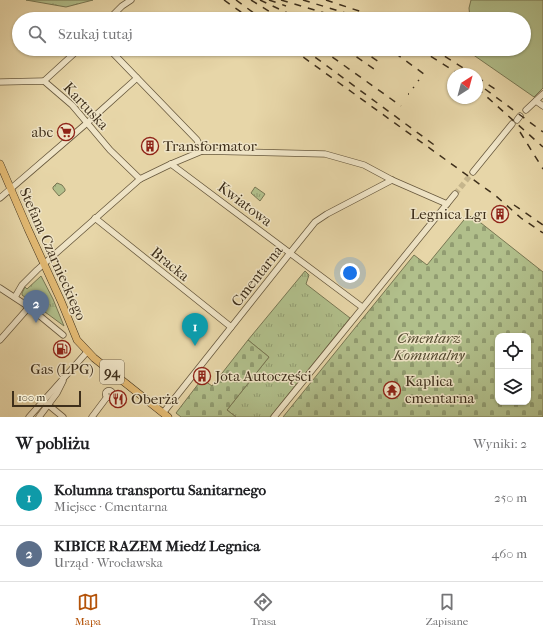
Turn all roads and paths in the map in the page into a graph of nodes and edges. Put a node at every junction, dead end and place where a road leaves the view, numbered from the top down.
1 (131, 0) edge
2 (116, 12) edge
3 (71, 56) edge
4 (116, 56) edge
5 (137, 78) junction
6 (44, 81) junction
7 (0, 82) edge
8 (543, 94) edge
9 (536, 100) junction
10 (543, 106) edge
11 (526, 110) dead end
12 (88, 124) junction
13 (512, 124) dead end
14 (202, 150) junction
15 (0, 164) edge
16 (171, 164) junction
17 (473, 172) tunnel mouth
18 (140, 179) junction
19 (392, 180) junction
20 (10, 189) junction
21 (455, 194) tunnel mouth
22 (0, 198) edge
23 (447, 204) junction
24 (95, 218) junction
25 (290, 253) junction
26 (44, 264) junction
27 (0, 288) edge
28 (14, 297) junction
29 (29, 307) junction
30 (362, 307) junction
31 (231, 327) junction
32 (63, 335) dead end
33 (0, 340) edge
34 (87, 352) junction
35 (65, 377) junction
36 (108, 397) dead end
37 (43, 400) junction
38 (49, 405) junction
39 (166, 415) edge
40 (29, 417) edge
41 (39, 417) edge
42 (63, 417) edge
43 (92, 417) edge
44 (274, 417) edge

1 - 2 street
3 - 6 street
4 - 5 street
5 - 12 street
5 - 14 street
6 - 7 street, Kartuska
6 - 12 street, Kartuska
8 - 9 street
9 - 10 street
9 - 11 street
12 - 18 street, Kartuska
12 - 20 street
13 - 17 street
14 - 16 street
14 - 19 street
15 - 20 main road, Stefana Czarnieckiego / 94
16 - 18 street
16 - 25 street, Kwiatowa
18 - 24 street
19 - 23 street
19 - 25 street, Cmentarna
20 - 22 street
20 - 26 main road, Stefana Czarnieckiego / 94
21 - 23 street
23 - 30 street
24 - 26 street
24 - 31 street, Bracka
25 - 30 street, Kwiatowa
25 - 31 street, Cmentarna
26 - 28 street
26 - 34 main road, Stefana Czarnieckiego / 94
27 - 28 street
28 - 29 street
29 - 32 street
29 - 33 street
30 - 44 street
31 - 39 street, Cmentarna
34 - 35 street
34 - 39 main road, 94
35 - 37 street
35 - 38 street
36 - 43 street
37 - 38 street
37 - 40 street
38 - 41 street
38 - 42 street

